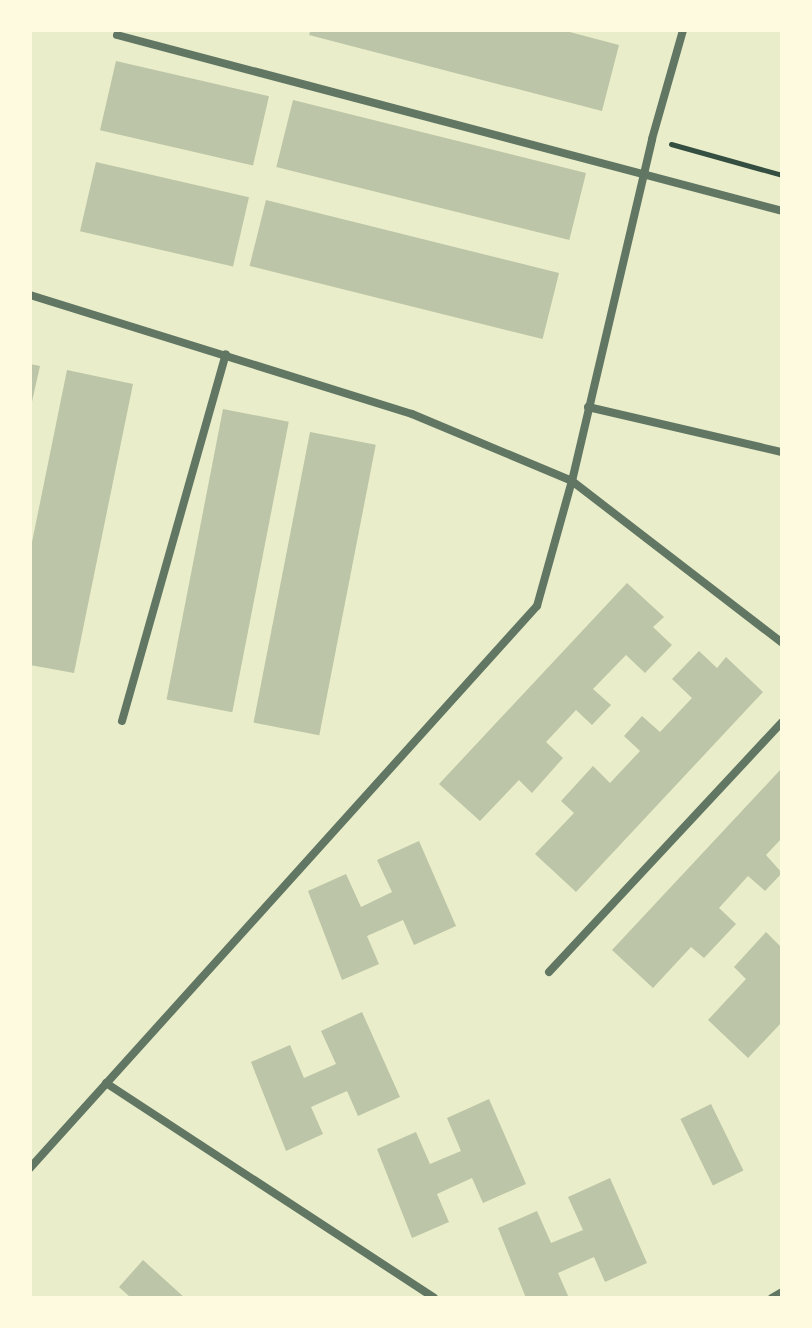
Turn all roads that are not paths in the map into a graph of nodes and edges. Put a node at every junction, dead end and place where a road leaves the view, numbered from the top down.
1 (683, 30) edge
2 (117, 35) dead end
3 (644, 172) junction
4 (782, 211) edge
5 (30, 295) edge
6 (226, 354) junction
7 (588, 407) junction
8 (782, 452) edge
9 (572, 481) junction
10 (782, 643) edge
11 (122, 721) dead end
12 (782, 722) edge
13 (549, 972) dead end
14 (106, 1083) junction
15 (30, 1168) edge
16 (782, 1292) edge
17 (434, 1298) edge
18 (772, 1298) edge

1 - 3 street
2 - 3 street
3 - 4 street
3 - 7 street
5 - 6 street
6 - 9 street
6 - 11 street
7 - 8 street
7 - 9 street
9 - 10 street
9 - 14 street
12 - 13 street
14 - 15 street
14 - 17 street
16 - 18 street

